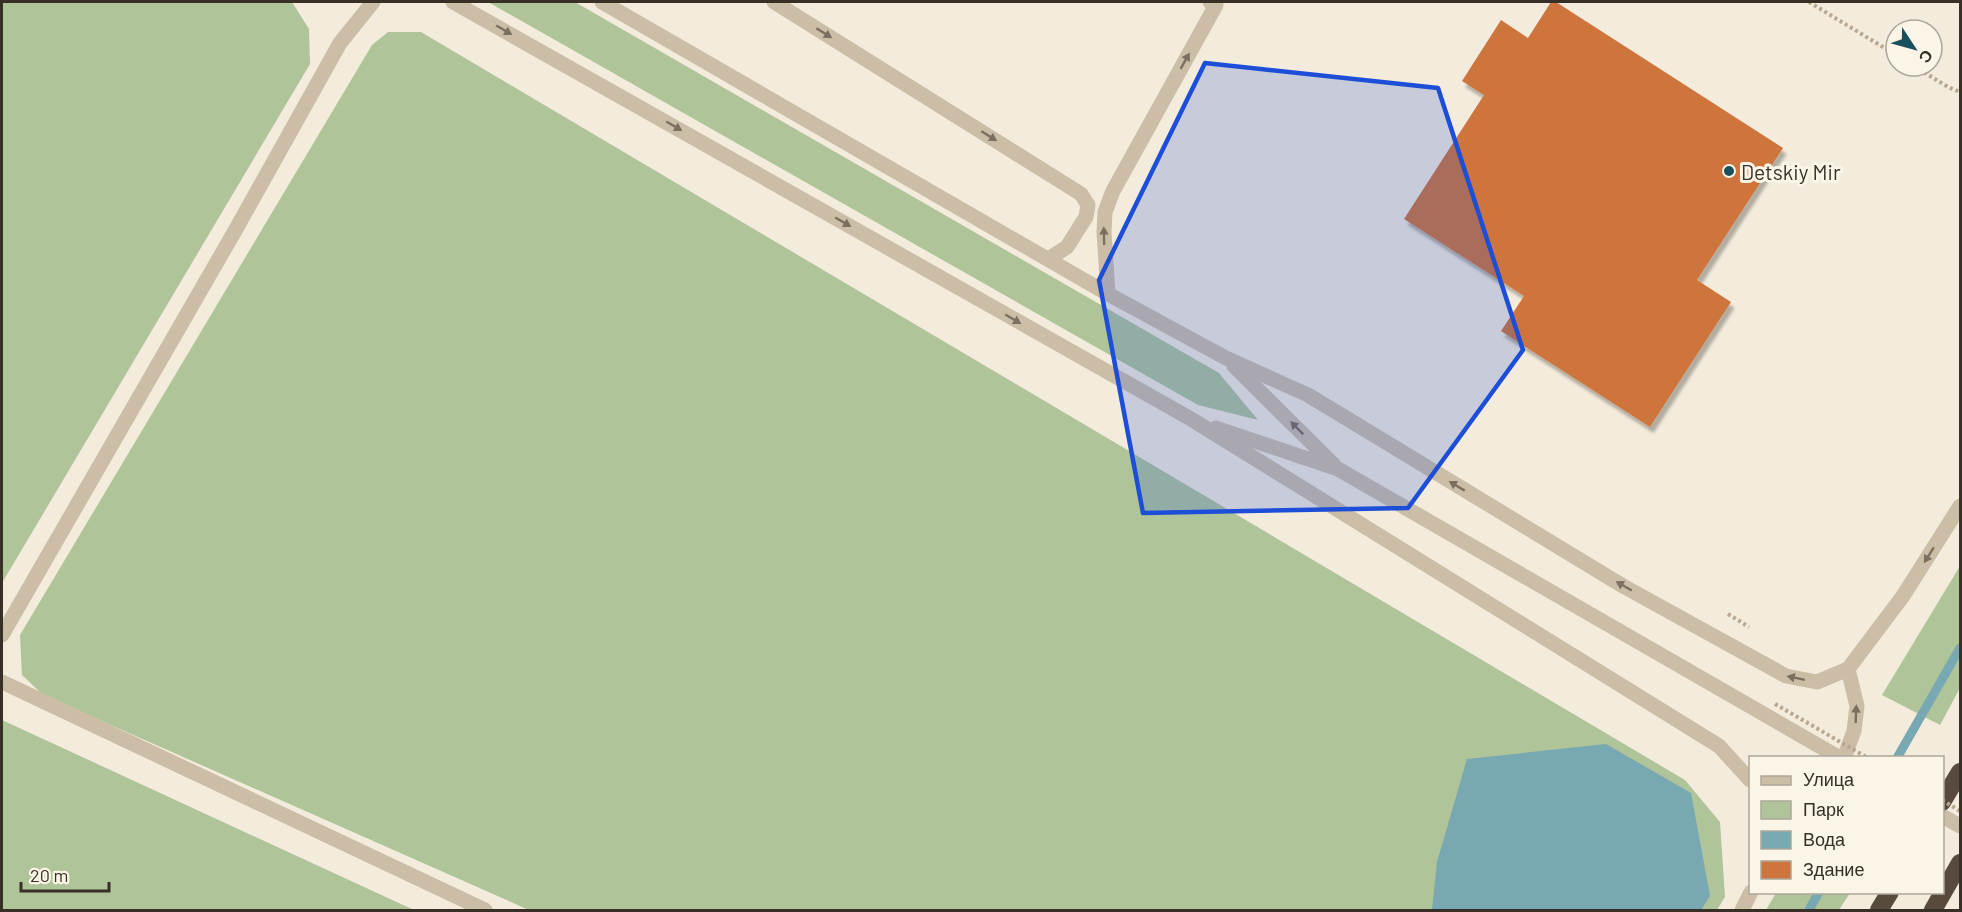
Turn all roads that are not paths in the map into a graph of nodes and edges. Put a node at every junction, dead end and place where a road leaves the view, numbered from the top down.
1 (373, 2) edge
2 (453, 2) edge
3 (602, 2) edge
4 (774, 2) edge
5 (1215, 3) edge
6 (1048, 259) junction
7 (1108, 294) junction
8 (1226, 358) junction
9 (1191, 419) junction
10 (1338, 469) junction
11 (1960, 506) edge
12 (2, 634) edge
13 (1848, 669) junction
14 (2, 682) edge
15 (1838, 756) edge
16 (1843, 756) edge
17 (1960, 772) edge
18 (1749, 779) edge
19 (1944, 798) edge
20 (1944, 817) edge
21 (1960, 826) edge
22 (1960, 863) edge
23 (1944, 891) edge
24 (1750, 894) edge
25 (1889, 894) edge
26 (1942, 894) edge
27 (485, 910) edge
28 (1742, 910) edge
29 (1879, 910) edge
30 (1933, 910) edge

1 - 12 street
2 -> 9 street
3 - 6 street
4 -> 6 street
7 -> 5 street
6 - 7 street
7 - 8 street
10 -> 8 street
13 -> 8 street
9 - 10 street
9 - 18 street
10 - 15 street
11 -> 13 street
16 -> 13 street
14 - 27 street
17 - 19 highway
20 - 21 street
22 - 23 highway
24 - 28 street
25 - 29 highway
26 - 30 highway

